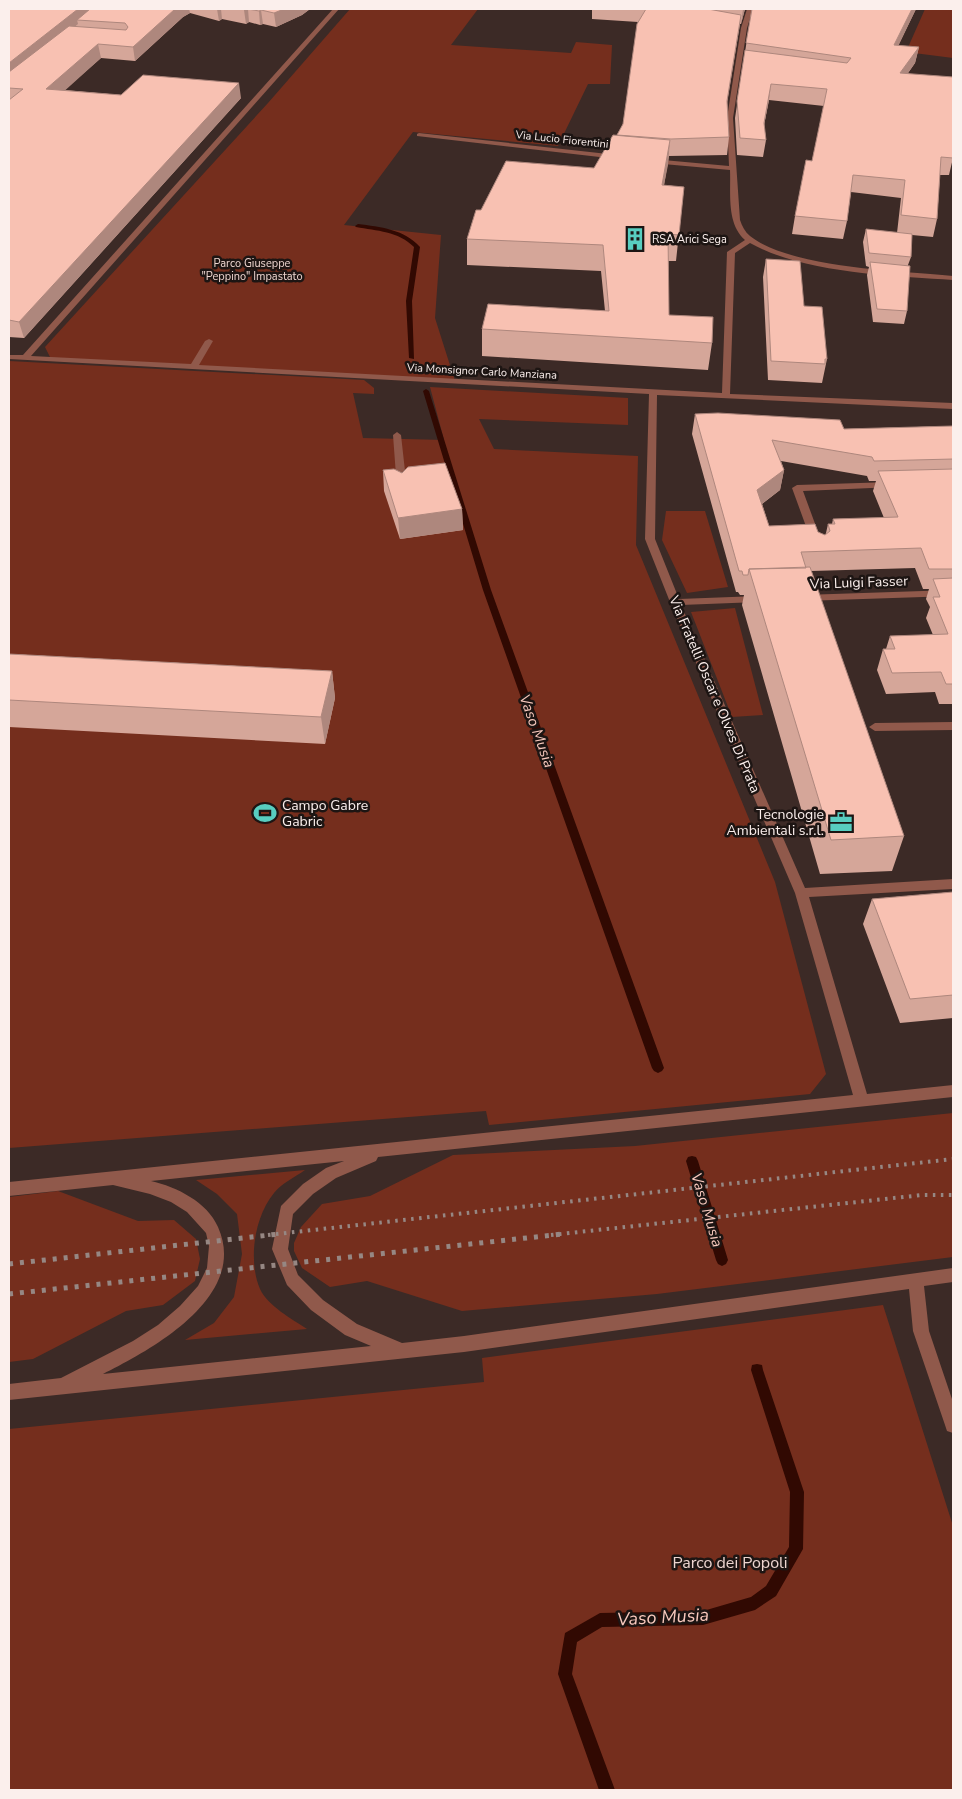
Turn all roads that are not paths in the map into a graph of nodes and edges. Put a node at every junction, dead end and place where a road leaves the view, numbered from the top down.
1 (336, 9) edge
2 (750, 9) edge
3 (735, 26) edge
4 (744, 28) junction
5 (739, 62) junction
6 (749, 63) edge
7 (418, 134) dead end
8 (628, 158) edge
9 (648, 160) edge
10 (732, 168) junction
11 (750, 240) junction
12 (953, 278) edge
13 (209, 341) dead end
14 (9, 357) edge
15 (25, 358) junction
16 (194, 367) junction
17 (653, 392) junction
18 (726, 396) junction
19 (953, 406) edge
20 (396, 435) dead end
21 (904, 485) edge
22 (402, 489) edge
23 (819, 550) edge
24 (953, 593) edge
25 (792, 598) edge
26 (773, 599) edge
27 (675, 602) junction
28 (953, 726) edge
29 (875, 728) dead end
30 (953, 884) edge
31 (801, 893) junction
32 (953, 1091) edge
33 (862, 1101) junction
34 (382, 1151) junction
35 (110, 1179) junction
36 (9, 1189) edge
37 (953, 1275) edge
38 (916, 1280) junction
39 (402, 1350) junction
40 (56, 1386) junction
41 (9, 1392) edge
42 (953, 1425) edge

1 - 15 street
2 - 4 street
3 - 4 street
4 - 5 street
5 - 6 street
5 - 10 street
7 - 8 street, Via Lucio Fiorentini
9 - 10 street
10 - 11 street
11 - 12 street
11 - 18 street
13 - 16 street
14 - 15 street, Via Monsignor Carlo Manziana
15 - 16 street, Via Monsignor Carlo Manziana
16 - 17 street, Via Monsignor Carlo Manziana
17 - 18 street, Via Monsignor Carlo Manziana
17 - 27 street, Via Fratelli Oscar e Olves Di Prata
18 - 19 street, Via Monsignor Carlo Manziana
20 - 22 street
21 - 23 street
24 - 25 street, Via Luigi Fasser
26 - 27 street
27 - 31 street, Via Fratelli Oscar e Olves Di Prata
28 - 29 street
30 - 31 street
31 - 33 street, Via Fratelli Oscar e Olves Di Prata
32 - 33 street
33 - 34 street
34 - 35 street
34 - 39 street
35 - 36 street
35 - 40 street
37 - 38 street
38 - 39 street
38 - 42 street
39 - 40 street
40 - 41 street

